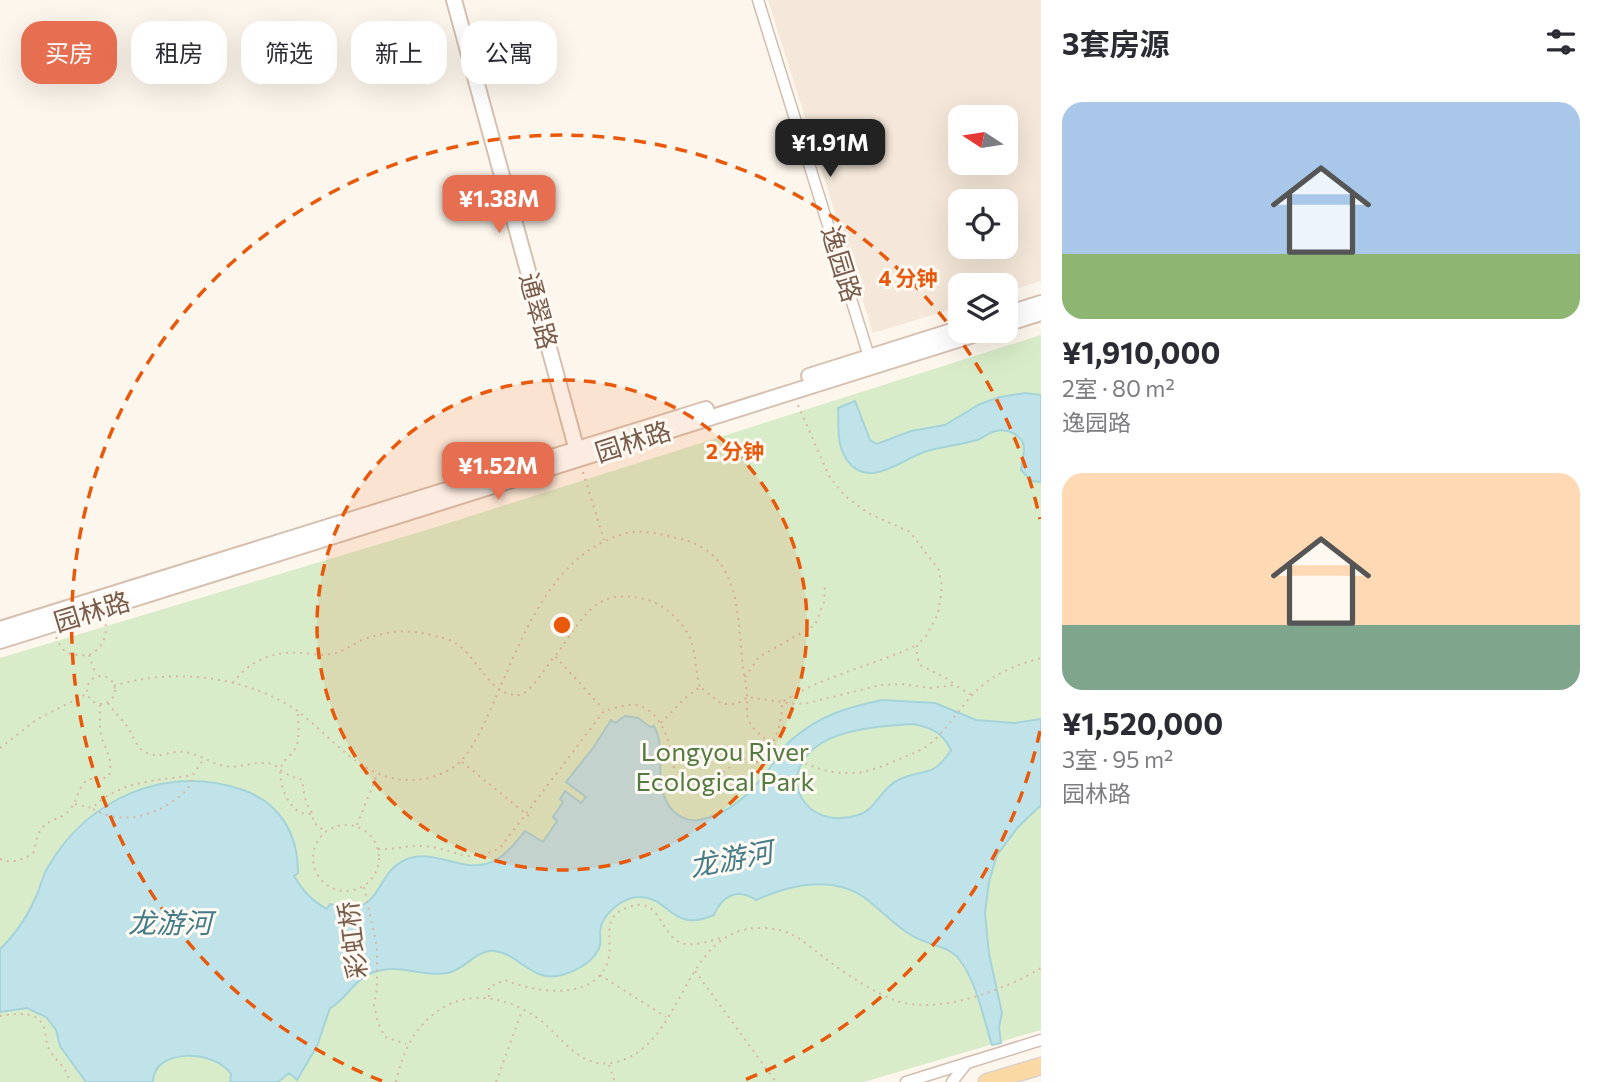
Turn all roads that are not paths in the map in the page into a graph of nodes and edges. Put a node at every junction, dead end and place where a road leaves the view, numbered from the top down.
1 (454, 0) edge
2 (758, 0) edge
3 (1041, 303) edge
4 (1018, 310) edge
5 (1041, 313) edge
6 (1018, 320) edge
7 (948, 333) edge
8 (948, 341) edge
9 (871, 362) junction
10 (577, 454) junction
11 (0, 629) edge
12 (0, 641) edge
13 (1041, 1040) edge
14 (967, 1063) junction
15 (1041, 1066) edge
16 (906, 1082) edge
17 (952, 1082) edge
18 (987, 1082) edge

1 - 10 street, 通翠路
2 - 9 street, 逸园路
3 - 4 street
5 - 6 street
7 - 9 street, 园林路
8 - 9 street, 园林路
9 - 10 street, 园林路
9 - 10 street, 园林路
10 - 11 street, 园林路
10 - 12 street, 园林路
13 - 14 street
14 - 16 street
14 - 17 street
15 - 18 main road

